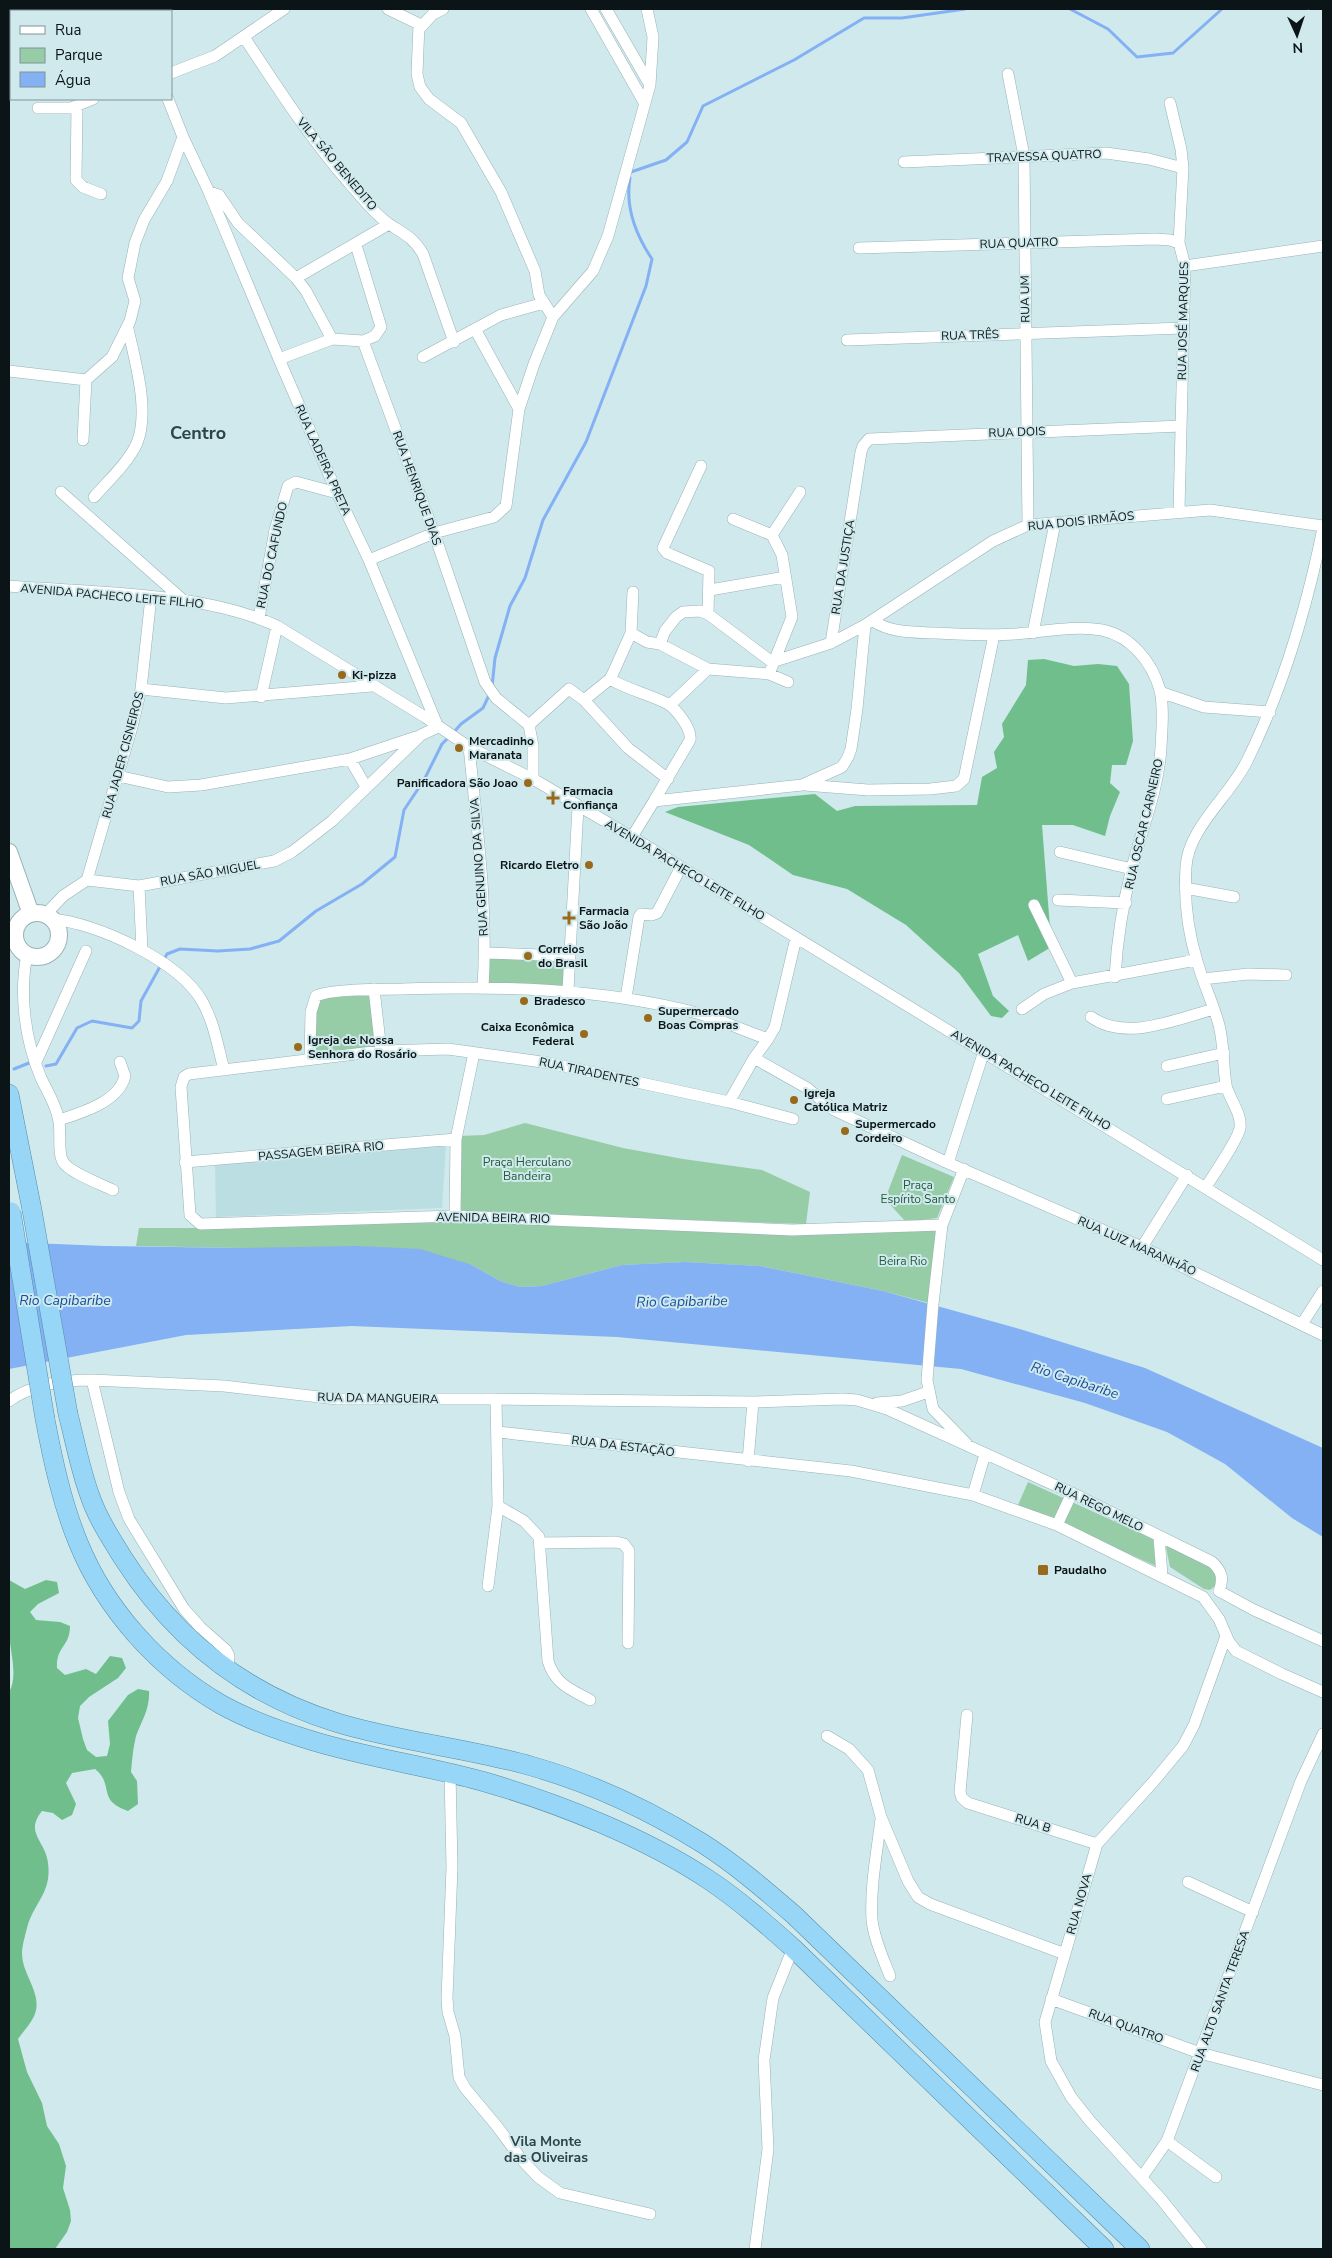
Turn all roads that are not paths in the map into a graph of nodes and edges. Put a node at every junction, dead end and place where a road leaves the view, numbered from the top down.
1 (284, 9) edge
2 (388, 9) edge
3 (444, 9) edge
4 (591, 9) edge
5 (606, 9) edge
6 (647, 9) edge
7 (420, 28) junction
8 (244, 37) junction
9 (172, 73) edge
10 (1008, 74) dead end
11 (650, 85) junction
12 (91, 100) edge
13 (168, 100) edge
14 (1170, 103) dead end
15 (646, 104) junction
16 (77, 107) junction
17 (38, 108) dead end
18 (183, 137) junction
19 (1024, 156) junction
20 (904, 162) dead end
21 (1183, 168) junction
22 (209, 192) junction
23 (101, 194) dead end
24 (389, 224) junction
25 (1025, 242) junction
26 (1179, 243) junction
27 (356, 245) junction
28 (1323, 246) edge
29 (859, 248) dead end
30 (1185, 266) junction
31 (296, 278) junction
32 (544, 303) junction
33 (553, 317) junction
34 (128, 328) junction
35 (1183, 328) junction
36 (475, 329) junction
37 (1026, 334) junction
38 (332, 339) junction
39 (847, 340) dead end
40 (363, 341) junction
41 (454, 342) junction
42 (424, 357) dead end
43 (279, 359) junction
44 (9, 371) edge
45 (86, 380) junction
46 (519, 408) junction
47 (1181, 426) junction
48 (1026, 431) junction
49 (83, 440) dead end
50 (861, 452) joint
51 (701, 466) dead end
52 (62, 492) dead end
53 (800, 492) dead end
54 (337, 493) junction
55 (94, 497) dead end
56 (1179, 511) junction
57 (733, 519) dead end
58 (1055, 522) junction
59 (1028, 525) junction
60 (1323, 527) edge
61 (434, 533) junction
62 (772, 535) junction
63 (370, 560) junction
64 (785, 577) junction
65 (9, 586) edge
66 (710, 590) junction
67 (633, 592) dead end
68 (151, 597) junction
69 (183, 600) junction
70 (708, 614) junction
71 (259, 618) junction
72 (869, 623) junction
73 (277, 626) junction
74 (630, 633) junction
75 (1033, 633) junction
76 (994, 635) junction
77 (831, 643) junction
78 (660, 644) junction
79 (772, 662) junction
80 (708, 669) junction
81 (769, 674) junction
82 (610, 679) junction
83 (788, 682) dead end
84 (372, 686) junction
85 (141, 689) junction
86 (1160, 692) junction
87 (261, 697) junction
88 (584, 700) junction
89 (670, 705) junction
90 (1270, 712) junction
91 (529, 725) junction
92 (446, 732) junction
93 (421, 735) junction
94 (469, 747) junction
95 (350, 759) junction
96 (118, 776) junction
97 (533, 779) junction
98 (668, 779) junction
99 (802, 785) junction
100 (366, 787) junction
101 (654, 801) junction
102 (578, 806) junction
103 (632, 837) junction
104 (9, 852) edge
105 (1060, 852) dead end
106 (681, 867) junction
107 (1132, 868) junction
108 (87, 880) junction
109 (139, 886) junction
110 (1185, 888) junction
111 (1234, 897) dead end
112 (1058, 900) dead end
113 (1126, 903) junction
114 (1034, 905) dead end
115 (43, 916) junction
116 (12, 938) edge
117 (796, 938) junction
118 (142, 950) junction
119 (86, 951) dead end
120 (486, 953) junction
121 (27, 954) junction
122 (569, 956) junction
123 (1196, 960) junction
124 (1286, 975) dead end
125 (1115, 977) junction
126 (1203, 979) junction
127 (1072, 983) junction
128 (483, 988) junction
129 (374, 990) junction
130 (568, 990) junction
131 (626, 998) junction
132 (1022, 1009) dead end
133 (1214, 1009) junction
134 (1091, 1017) dead end
135 (768, 1039) junction
136 (381, 1051) junction
137 (984, 1051) junction
138 (474, 1052) junction
139 (1224, 1053) junction
140 (754, 1058) junction
141 (310, 1059) junction
142 (36, 1062) junction
143 (120, 1062) dead end
144 (1167, 1066) dead end
145 (224, 1070) junction
146 (186, 1075) joint
147 (1226, 1086) junction
148 (9, 1094) edge
149 (1167, 1099) dead end
150 (729, 1102) junction
151 (792, 1119) dead end
152 (59, 1120) junction
153 (456, 1139) junction
154 (185, 1162) junction
155 (948, 1163) junction
156 (964, 1170) junction
157 (1187, 1175) junction
158 (1206, 1187) junction
159 (113, 1190) dead end
160 (10, 1206) edge
161 (455, 1216) junction
162 (942, 1225) junction
163 (1142, 1247) junction
164 (1323, 1260) edge
165 (1323, 1291) edge
166 (1302, 1324) junction
167 (1323, 1335) edge
168 (92, 1380) junction
169 (927, 1386) junction
170 (496, 1399) junction
171 (9, 1401) edge
172 (753, 1402) junction
173 (870, 1404) junction
174 (498, 1432) junction
175 (972, 1449) junction
176 (985, 1454) junction
177 (748, 1461) junction
178 (1072, 1493) junction
179 (973, 1495) junction
180 (498, 1506) junction
181 (1057, 1525) junction
182 (1159, 1536) junction
183 (541, 1542) junction
184 (1162, 1576) junction
185 (488, 1586) dead end
186 (1219, 1591) junction
187 (1203, 1596) junction
188 (1226, 1636) junction
189 (1323, 1641) edge
190 (628, 1643) dead end
191 (228, 1671) junction
192 (1323, 1692) edge
193 (590, 1700) dead end
194 (967, 1715) dead end
195 (1323, 1734) edge
196 (827, 1736) dead end
197 (450, 1773) junction
198 (881, 1817) junction
199 (1097, 1844) junction
200 (1188, 1882) dead end
201 (1253, 1912) junction
202 (793, 1948) junction
203 (1065, 1954) junction
204 (890, 1976) dead end
205 (1051, 1998) junction
206 (1200, 2053) junction
207 (1323, 2085) edge
208 (1167, 2141) junction
209 (1142, 2177) junction
210 (1216, 2177) dead end
211 (650, 2214) dead end
212 (755, 2249) edge
213 (1104, 2249) edge
214 (1140, 2249) edge
215 (1201, 2249) edge

1 - 8 street
2 - 7 street
3 - 7 street
4 - 15 street
5 - 11 street
6 - 11 street
7 - 32 street
8 - 9 street
8 - 24 street, VILA SÃO BENEDITO
10 - 19 street, RUA UM
11 - 15 street
12 - 16 street
13 - 18 street, RUA LADEIRA PRETA
14 - 21 street, RUA JOSÉ MARQUES
15 - 33 street
16 - 17 street
16 - 23 street
18 - 22 street, RUA LADEIRA PRETA
18 - 34 street
19 - 20 street, TRAVESSA QUATRO
19 - 21 street, TRAVESSA QUATRO
19 - 25 street, RUA UM
21 - 26 street, RUA JOSÉ MARQUES
22 - 31 street, RUA LADEIRA PRETA
22 - 43 street, RUA LADEIRA PRETA
24 - 27 street
24 - 41 street, VILA SÃO BENEDITO
25 - 26 street, RUA QUATRO
25 - 29 street, RUA QUATRO
25 - 37 street, RUA UM
26 - 30 street, RUA JOSÉ MARQUES
27 - 31 street
27 - 40 street
28 - 30 street
30 - 35 street, RUA JOSÉ MARQUES
31 - 38 street, RUA LADEIRA PRETA
32 - 33 street
32 - 36 street
33 - 46 street
34 - 45 street
34 - 55 street
35 - 37 street, RUA TRÊS
35 - 47 street, RUA JOSÉ MARQUES
36 - 41 street
36 - 46 street
37 - 39 street, RUA TRÊS
37 - 48 street, RUA UM
38 - 40 street
38 - 43 street
40 - 61 street, RUA HENRIQUE DIAS
41 - 42 street
43 - 54 street, RUA LADEIRA PRETA
44 - 45 street
45 - 49 street
46 - 61 street
47 - 48 street, RUA DOIS
47 - 56 street, RUA JOSÉ MARQUES
48 - 50 street, RUA DOIS
48 - 59 street, RUA UM
50 - 77 street, RUA DA JUSTIÇA
51 - 66 street
52 - 69 street
53 - 62 street
54 - 63 street, RUA LADEIRA PRETA
54 - 71 street, RUA DO CAFUNDO
56 - 58 street, RUA DOIS IRMÃOS
56 - 60 street, RUA DOIS IRMÃOS
57 - 62 street
58 - 59 street, RUA DOIS IRMÃOS
58 - 75 street
59 - 72 street, RUA DOIS IRMÃOS
60 - 90 street
61 - 63 street
61 - 91 street, RUA HENRIQUE DIAS
62 - 64 street
63 - 92 street, RUA LADEIRA PRETA
64 - 66 street
64 - 79 street
65 - 68 street, AVENIDA PACHECO LEITE FILHO
66 - 70 street
67 - 74 street
68 - 69 street, AVENIDA PACHECO LEITE FILHO
68 - 85 street, RUA JADER CISNEIROS
69 - 71 street, AVENIDA PACHECO LEITE FILHO
70 - 78 street
70 - 79 street
71 - 73 street, AVENIDA PACHECO LEITE FILHO
72 - 76 street, RUA OSCAR CARNEIRO
72 - 77 street
72 - 99 street
73 - 84 street, AVENIDA PACHECO LEITE FILHO
73 - 87 street
74 - 78 street
74 - 82 street
75 - 76 street, RUA OSCAR CARNEIRO
75 - 86 street, RUA OSCAR CARNEIRO
76 - 99 street
77 - 79 street
78 - 80 street
79 - 81 street
80 - 81 street
80 - 89 street
81 - 83 street
82 - 88 street
82 - 89 street
84 - 87 street
84 - 92 street, AVENIDA PACHECO LEITE FILHO
85 - 87 street
85 - 96 street, RUA JADER CISNEIROS
86 - 90 street
86 - 107 street, RUA OSCAR CARNEIRO
88 - 91 street
88 - 98 street
89 - 98 street
90 - 110 street
91 - 97 street
92 - 93 street, RUA SÃO MIGUEL
92 - 94 street, AVENIDA PACHECO LEITE FILHO
93 - 95 street
93 - 100 street, RUA SÃO MIGUEL
94 - 97 street, AVENIDA PACHECO LEITE FILHO
94 - 120 street, RUA GENUINO DA SILVA
95 - 96 street
95 - 100 street
96 - 108 street, RUA JADER CISNEIROS
97 - 102 street, AVENIDA PACHECO LEITE FILHO
98 - 101 street
99 - 101 street
100 - 109 street, RUA SÃO MIGUEL
101 - 103 street
102 - 103 street, AVENIDA PACHECO LEITE FILHO
102 - 122 street
103 - 106 street, AVENIDA PACHECO LEITE FILHO
104 - 115 main road
105 - 107 street
106 - 117 street, AVENIDA PACHECO LEITE FILHO
106 - 131 street
107 - 113 street, RUA OSCAR CARNEIRO
108 - 109 street, RUA SÃO MIGUEL
108 - 115 street
109 - 118 street
110 - 111 street
110 - 123 street
112 - 113 street
113 - 125 street, RUA OSCAR CARNEIRO
114 - 127 street
115 - 116 main road
115 - 118 street
115 - 121 main road
116 - 121 main road
117 - 135 street
117 - 137 street, AVENIDA PACHECO LEITE FILHO
118 - 145 street
119 - 142 street
120 - 122 street
120 - 128 street, RUA GENUINO DA SILVA
121 - 142 street
122 - 130 street
123 - 125 street
123 - 126 street
124 - 126 street
125 - 127 street
126 - 133 street
127 - 132 street
128 - 129 street
128 - 130 street
129 - 136 street
129 - 141 street
130 - 131 street
131 - 135 street
133 - 134 street
133 - 139 street
135 - 140 street
136 - 138 street, RUA TIRADENTES
136 - 141 street, RUA TIRADENTES
137 - 155 street
137 - 157 street, AVENIDA PACHECO LEITE FILHO
138 - 150 street, RUA TIRADENTES
138 - 153 street
139 - 144 street
139 - 147 street
140 - 150 street
140 - 155 street, RUA LUIZ MARANHÃO
141 - 145 street, RUA TIRADENTES
142 - 152 street
143 - 152 street
145 - 146 street, RUA TIRADENTES
146 - 154 street, AVENIDA BEIRA RIO
147 - 149 street
147 - 158 street
148 - 191 highway, bridge
150 - 151 street, RUA TIRADENTES
152 - 159 street
153 - 154 street, PASSAGEM BEIRA RIO
153 - 161 street
154 - 161 street, AVENIDA BEIRA RIO
155 - 156 street, RUA LUIZ MARANHÃO
156 - 162 street
156 - 163 street, RUA LUIZ MARANHÃO
157 - 158 street, AVENIDA PACHECO LEITE FILHO
157 - 163 street
158 - 164 street, AVENIDA PACHECO LEITE FILHO
160 - 197 highway, bridge
161 - 162 street, AVENIDA BEIRA RIO
162 - 169 street
163 - 166 street, RUA LUIZ MARANHÃO
165 - 166 street
166 - 167 street, RUA LUIZ MARANHÃO
168 - 170 street, RUA DA MANGUEIRA
168 - 171 street, RUA DA MANGUEIRA
168 - 191 street
169 - 173 street
169 - 175 street
170 - 172 street, RUA DA MANGUEIRA
170 - 174 street
172 - 173 street, RUA DA MANGUEIRA
172 - 177 street
173 - 175 street, RUA REGO MELO
174 - 177 street, RUA DA ESTAÇÃO
174 - 180 street
175 - 176 street, RUA REGO MELO
176 - 178 street, RUA REGO MELO
176 - 179 street
177 - 179 street, RUA DA ESTAÇÃO
178 - 181 street
178 - 182 street, RUA REGO MELO
179 - 181 street, RUA DA ESTAÇÃO
180 - 183 street
180 - 185 street
181 - 184 street, RUA DA ESTAÇÃO
182 - 184 street
182 - 186 street, RUA REGO MELO
183 - 190 street
183 - 193 street
184 - 187 street, RUA DA ESTAÇÃO
186 - 187 street
186 - 189 street
187 - 188 street
188 - 192 street
188 - 199 street, RUA NOVA
191 - 214 highway
194 - 199 street, RUA B
195 - 201 street, RUA ALTO SANTA TERESA
196 - 198 street
197 - 202 highway
197 - 211 street
198 - 203 street
198 - 204 street
199 - 203 street, RUA NOVA
200 - 201 street
201 - 206 street, RUA ALTO SANTA TERESA
202 - 212 street
202 - 213 highway
203 - 205 street, RUA NOVA
205 - 206 street, RUA QUATRO
205 - 209 street, RUA NOVA
206 - 207 street, RUA QUATRO
206 - 208 street, RUA ALTO SANTA TERESA
208 - 209 street, RUA ALTO SANTA TERESA
208 - 210 street
209 - 215 street

